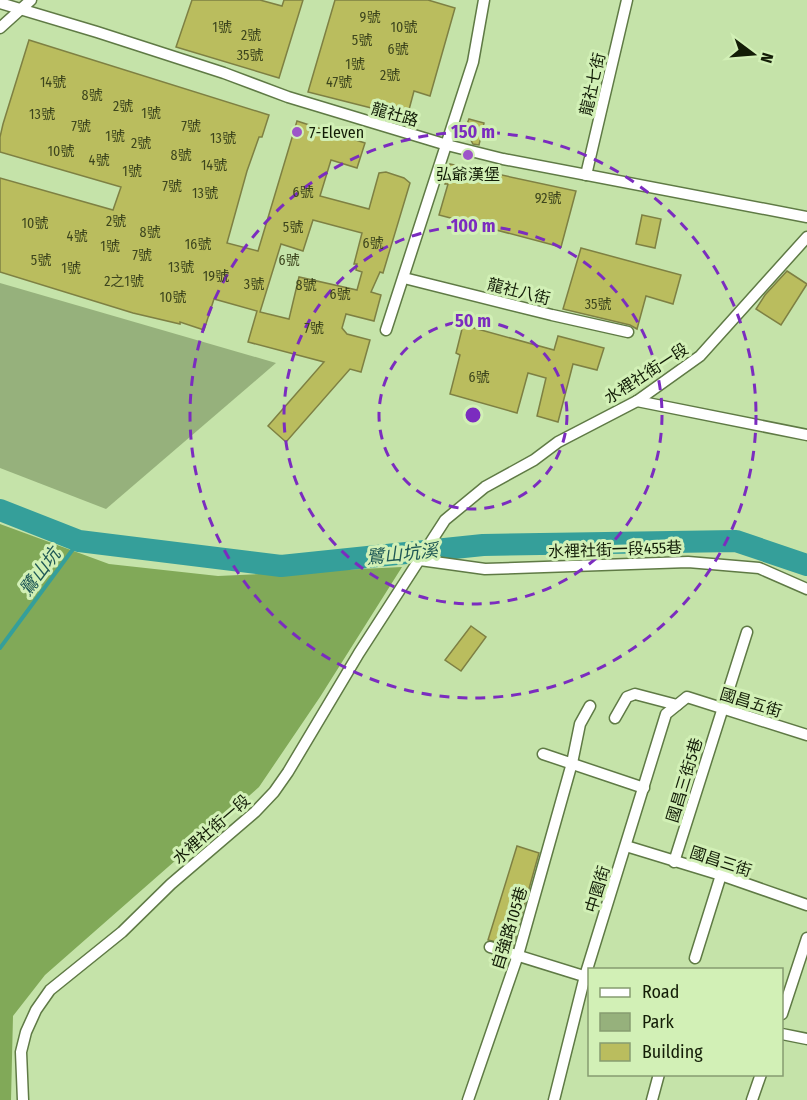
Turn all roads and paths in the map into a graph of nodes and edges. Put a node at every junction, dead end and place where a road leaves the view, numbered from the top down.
1 (31, 0) edge
2 (484, 0) edge
3 (627, 0) edge
4 (0, 3) edge
5 (22, 5) edge
6 (0, 28) edge
7 (447, 145) junction
8 (586, 175) junction
9 (807, 218) edge
10 (807, 237) edge
11 (404, 278) junction
12 (386, 330) dead end
13 (628, 332) dead end
14 (637, 401) junction
15 (807, 435) edge
16 (420, 560) junction
17 (807, 590) edge
18 (747, 632) dead end
19 (687, 698) joint
20 (677, 705) junction
21 (590, 706) dead end
22 (722, 708) junction
23 (615, 718) dead end
24 (807, 735) edge
25 (543, 754) dead end
26 (572, 763) junction
27 (644, 788) junction
28 (626, 846) junction
29 (674, 861) junction
30 (721, 875) junction
31 (807, 906) edge
32 (807, 938) edge
33 (490, 947) dead end
34 (518, 955) junction
35 (695, 958) dead end
36 (590, 968) edge
37 (587, 977) edge
38 (783, 1011) edge
39 (783, 1034) edge
40 (807, 1039) edge
41 (658, 1076) edge
42 (760, 1076) edge
43 (23, 1100) edge
44 (468, 1100) edge
45 (555, 1100) edge
46 (652, 1100) edge
47 (752, 1100) edge

1 - 5 street
2 - 7 street
3 - 8 street, 龍社七街
4 - 5 street, 龍社路
5 - 6 street
5 - 7 street, 龍社路
7 - 8 street, 龍社路
7 - 11 street
8 - 9 street, 龍社路
10 - 14 street, 水裡社街一段
11 - 12 street
11 - 13 street, 龍社八街
14 - 15 street
14 - 16 street, 水裡社街一段
16 - 17 street, 水裡社街一段455巷
16 - 43 street, 水裡社街一段
18 - 22 street, 國昌三街5巷
19 - 20 street, 中園街
19 - 22 street, 國昌五街
20 - 23 street
20 - 27 street, 中園街
21 - 26 street, 自強路105巷
22 - 24 street, 國昌五街
22 - 29 street, 國昌三街5巷
25 - 26 street
26 - 27 street
26 - 34 street, 自強路105巷
27 - 28 street, 中園街
28 - 29 street, 國昌三街
28 - 36 street, 中園街
29 - 30 street, 國昌三街
30 - 31 street, 國昌三街
30 - 35 street
32 - 38 street
33 - 34 street
34 - 37 street
34 - 44 street, 自強路105巷
37 - 45 street, 中園街
39 - 40 street
41 - 46 street
42 - 47 street

